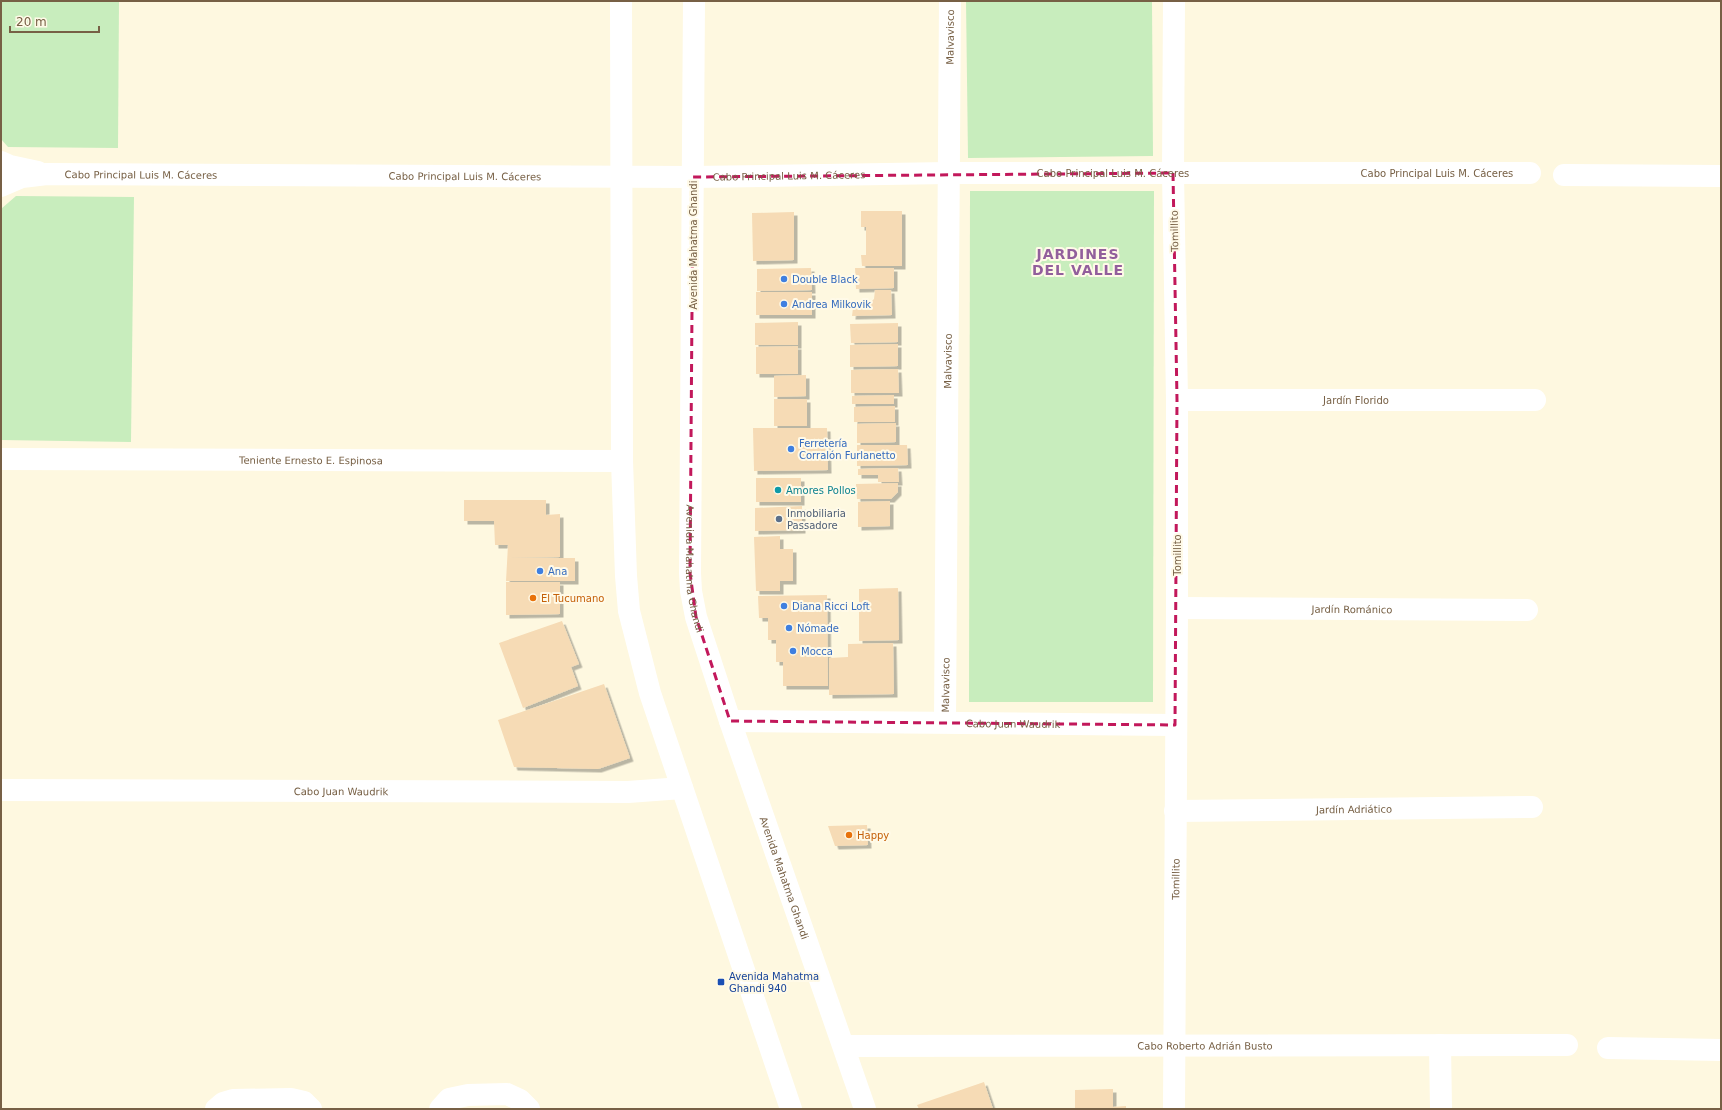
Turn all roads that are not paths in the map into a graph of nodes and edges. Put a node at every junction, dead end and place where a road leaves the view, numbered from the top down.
1 (621, 1) edge
2 (694, 1) edge
3 (950, 1) edge
4 (1174, 1) edge
5 (1, 162) edge
6 (948, 173) junction
7 (1172, 173) junction
8 (47, 174) junction
9 (1530, 174) dead end
10 (1564, 175) dead end
11 (1721, 176) edge
12 (621, 177) junction
13 (693, 177) junction
14 (1, 186) edge
15 (1176, 400) junction
16 (1535, 400) dead end
17 (1, 460) edge
18 (622, 461) junction
19 (1177, 608) junction
20 (1526, 610) dead end
21 (730, 721) junction
22 (945, 722) junction
23 (1175, 724) junction
24 (682, 788) junction
25 (1, 790) edge
26 (1532, 807) dead end
27 (1175, 811) junction
28 (1440, 1045) junction
29 (1567, 1045) dead end
30 (844, 1046) junction
31 (1174, 1046) junction
32 (1608, 1048) dead end
33 (1721, 1050) edge
34 (216, 1109) edge
35 (310, 1109) edge
36 (440, 1109) edge
37 (529, 1109) edge
38 (791, 1109) edge
39 (865, 1109) edge
40 (1174, 1109) edge
41 (1441, 1109) edge

1 - 12 street
2 - 13 street, Avenida Mahatma Ghandi
3 - 6 street, Malvavisco
4 - 7 street, Tomillito
5 - 8 street, Cabo Principal Luis M. Cáceres
6 - 7 street, Cabo Principal Luis M. Cáceres
6 - 13 street, Cabo Principal Luis M. Cáceres
6 - 22 street, Malvavisco
7 - 9 street, Cabo Principal Luis M. Cáceres
7 - 15 street, Tomillito
8 - 12 street, Cabo Principal Luis M. Cáceres
8 - 14 street, Cabo Principal Luis M. Cáceres
10 - 11 street
12 - 13 street, Cabo Principal Luis M. Cáceres
12 - 18 street
13 - 21 street, Avenida Mahatma Ghandi
15 - 16 street, Jardín Florido
15 - 19 street, Tomillito
17 - 18 street, Teniente Ernesto E. Espinosa
18 - 24 street
19 - 20 street, Jardín Románico
19 - 23 street, Tomillito
21 - 22 street, Cabo Juan Waudrik
21 - 30 street, Avenida Mahatma Ghandi
22 - 23 street, Cabo Juan Waudrik
23 - 27 street, Tomillito
24 - 25 street, Cabo Juan Waudrik
24 - 38 street
26 - 27 street, Jardín Adriático
27 - 31 street, Tomillito
28 - 29 street, Cabo Roberto Adrián Busto
28 - 31 street, Cabo Roberto Adrián Busto
28 - 41 street
30 - 31 street, Cabo Roberto Adrián Busto
30 - 39 street, Avenida Mahatma Ghandi
31 - 40 street, Tomillito
32 - 33 street
34 - 35 street
36 - 37 street

